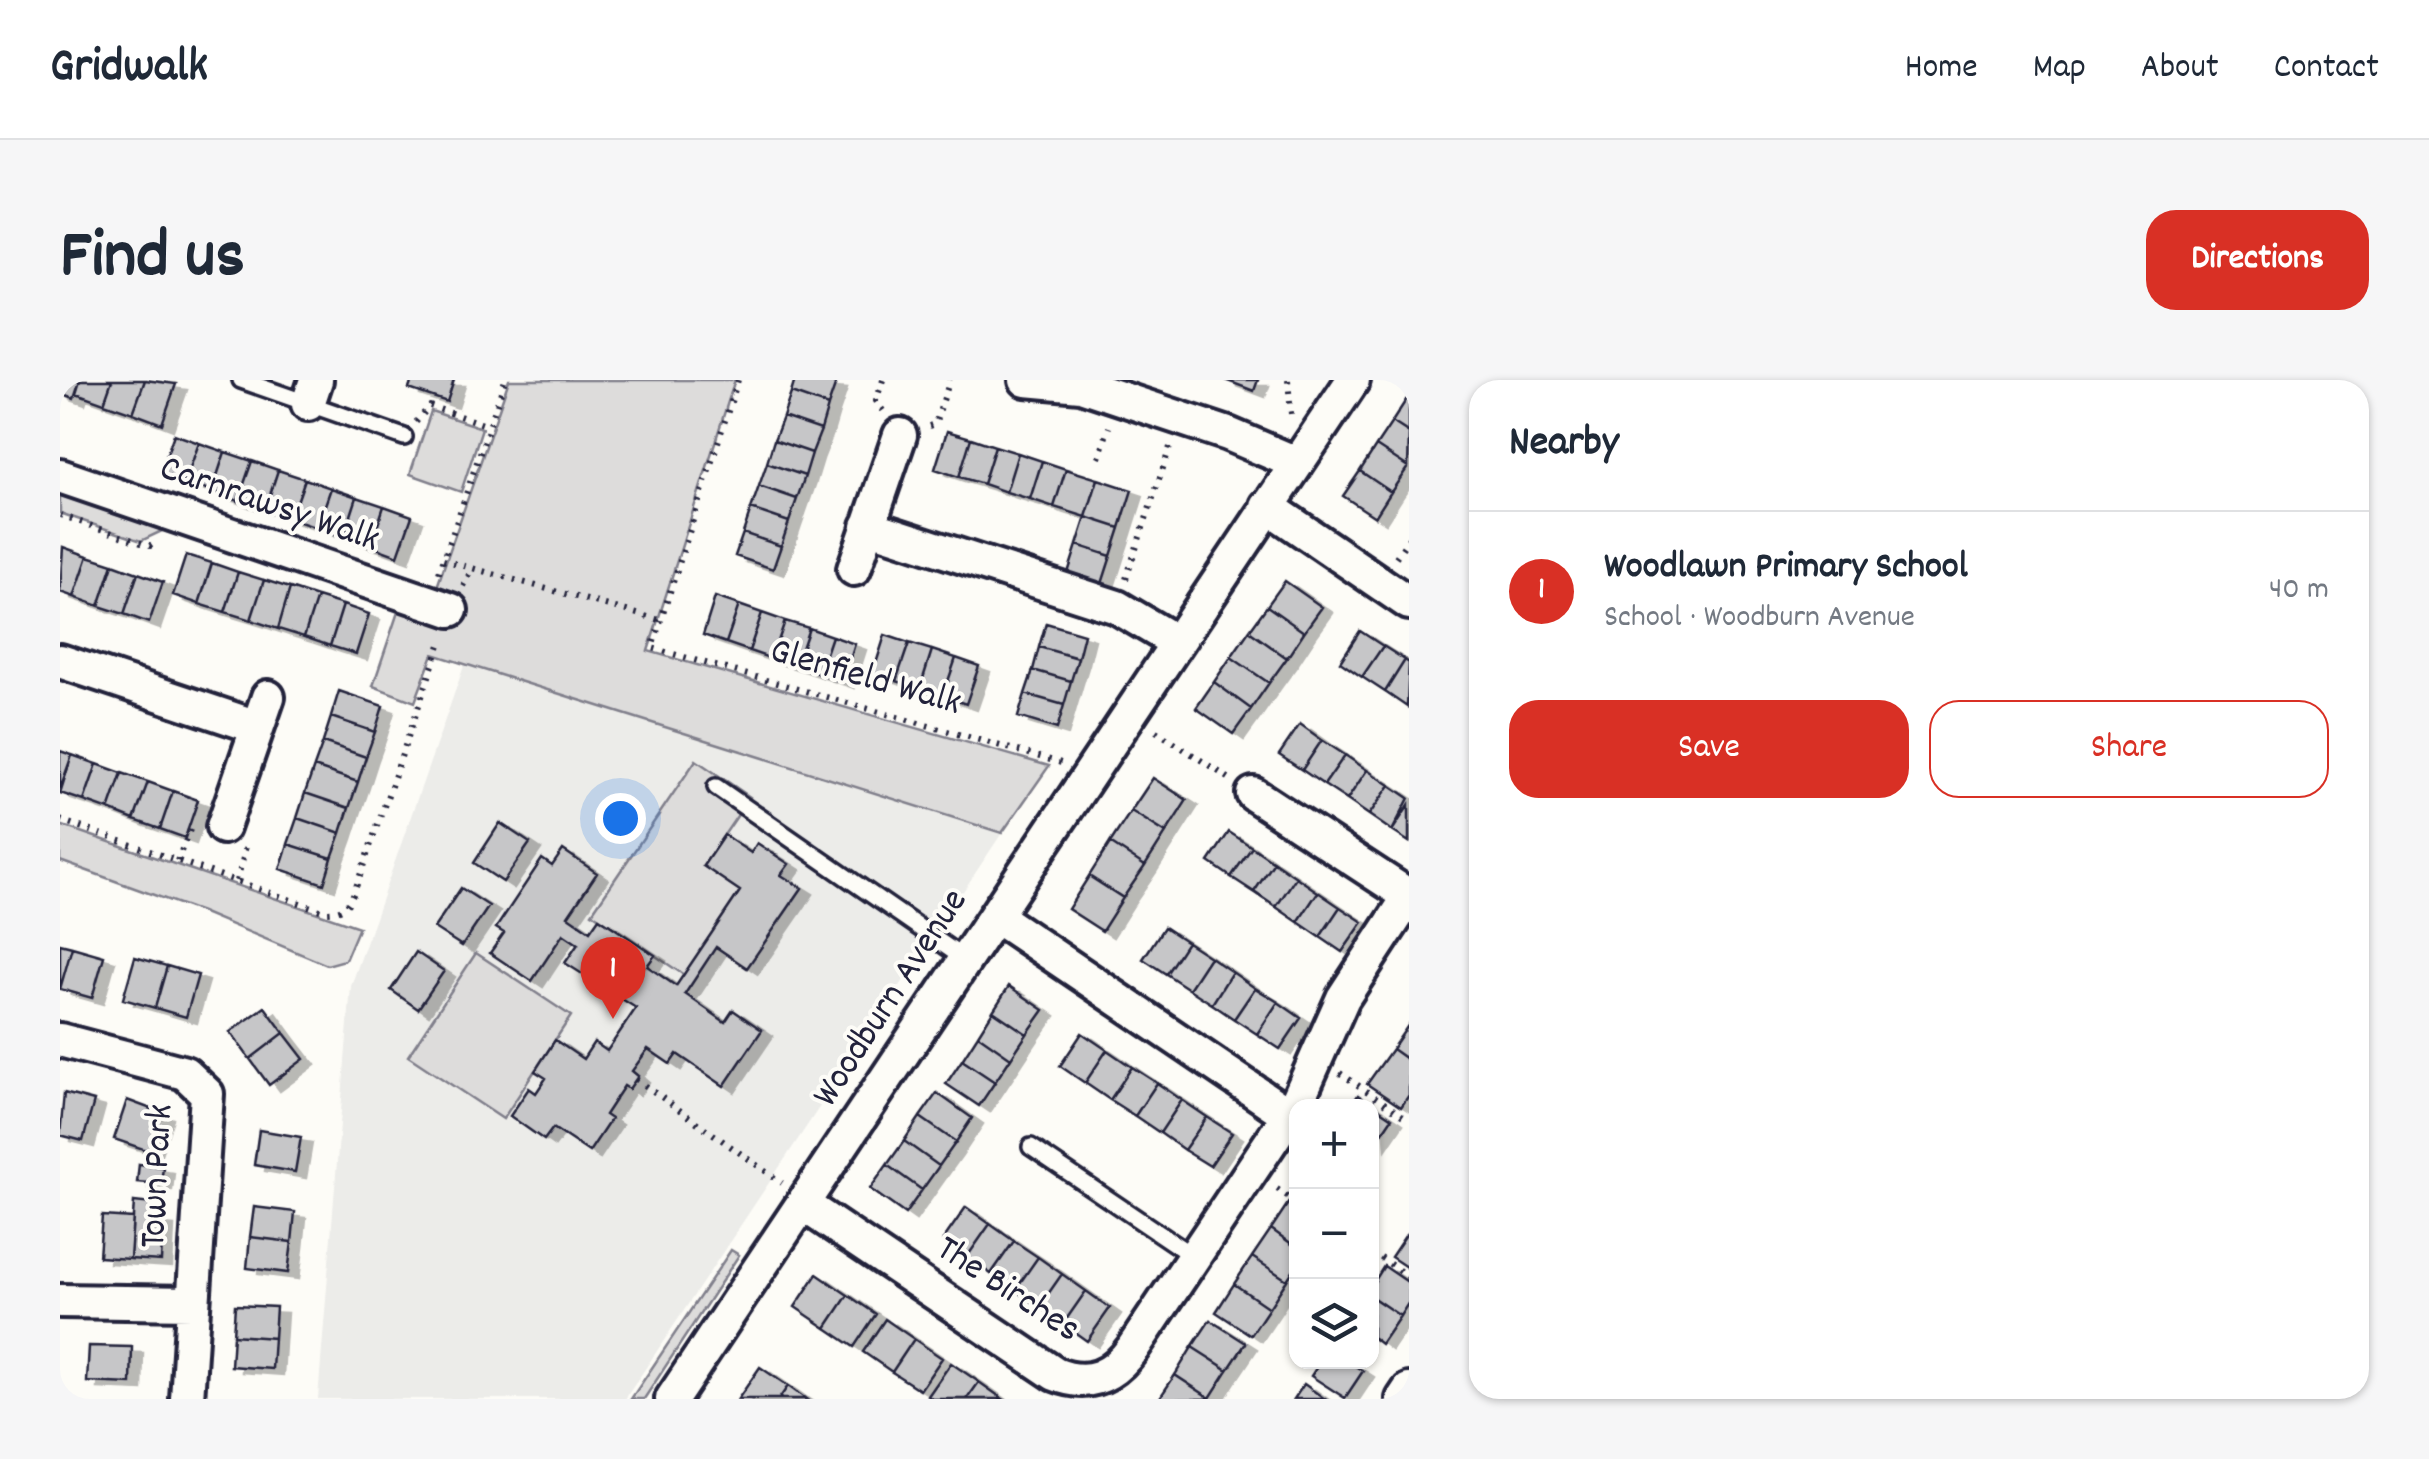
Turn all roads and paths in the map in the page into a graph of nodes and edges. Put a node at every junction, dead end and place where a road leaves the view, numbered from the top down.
1 (241, 380) edge
2 (505, 380) edge
3 (738, 380) edge
4 (950, 380) edge
5 (1026, 380) edge
6 (1353, 380) edge
7 (312, 392) edge
8 (1179, 419) junction
9 (490, 426) junction
10 (900, 435) joint
11 (404, 437) joint
12 (1296, 463) junction
13 (60, 476) edge
14 (1267, 506) junction
15 (868, 526) junction
16 (443, 560) junction
17 (472, 569) junction
18 (854, 569) dead end
19 (1409, 603) edge
20 (440, 606) junction
21 (1117, 606) junction
22 (659, 620) junction
23 (1176, 642) junction
24 (60, 661) edge
25 (1130, 714) junction
26 (1091, 771) junction
27 (716, 786) dead end
28 (1253, 794) joint
29 (60, 820) edge
30 (223, 827) dead end
31 (1409, 896) edge
32 (994, 916) junction
33 (966, 960) junction
34 (60, 1040) edge
35 (1316, 1057) junction
36 (636, 1079) dead end
37 (1296, 1099) edge
38 (1289, 1115) joint
39 (1409, 1120) edge
40 (1031, 1146) dead end
41 (806, 1203) junction
42 (1194, 1257) junction
43 (1379, 1257) edge
44 (1409, 1276) edge
45 (60, 1301) edge
46 (192, 1303) junction
47 (1409, 1390) edge
48 (187, 1399) edge
49 (672, 1399) edge
50 (1404, 1399) edge

1 - 7 lane
2 - 9 path
3 - 22 path
4 - 10 path
5 - 8 street
6 - 12 street, Woodburn Avenue
7 - 11 lane
8 - 12 street
8 - 21 path
9 - 11 path
9 - 16 path
10 - 15 street
12 - 14 street, Woodburn Avenue
13 - 20 street, Carnrawsy Walk
14 - 19 street
14 - 23 street, Woodburn Avenue
15 - 18 street
15 - 21 street
16 - 17 path
16 - 20 path
17 - 20 path
17 - 22 path
20 - 29 path
21 - 23 street
22 - 26 path, Glenfield Walk
23 - 25 street, Woodburn Avenue
24 - 30 street
25 - 26 street, Woodburn Avenue
25 - 28 path
26 - 32 street, Woodburn Avenue
27 - 33 lane
28 - 31 street
31 - 35 street, The Birches
32 - 33 street, Woodburn Avenue
32 - 38 street
33 - 41 street, Woodburn Avenue
34 - 46 street, Town Park
35 - 37 street, The Birches
35 - 39 path
36 - 41 path
38 - 42 street, The Birches
40 - 42 lane
41 - 42 street, The Birches
41 - 49 street, Woodburn Avenue
43 - 44 path
45 - 46 street, Town Park
46 - 48 street, Town Park
47 - 50 street

